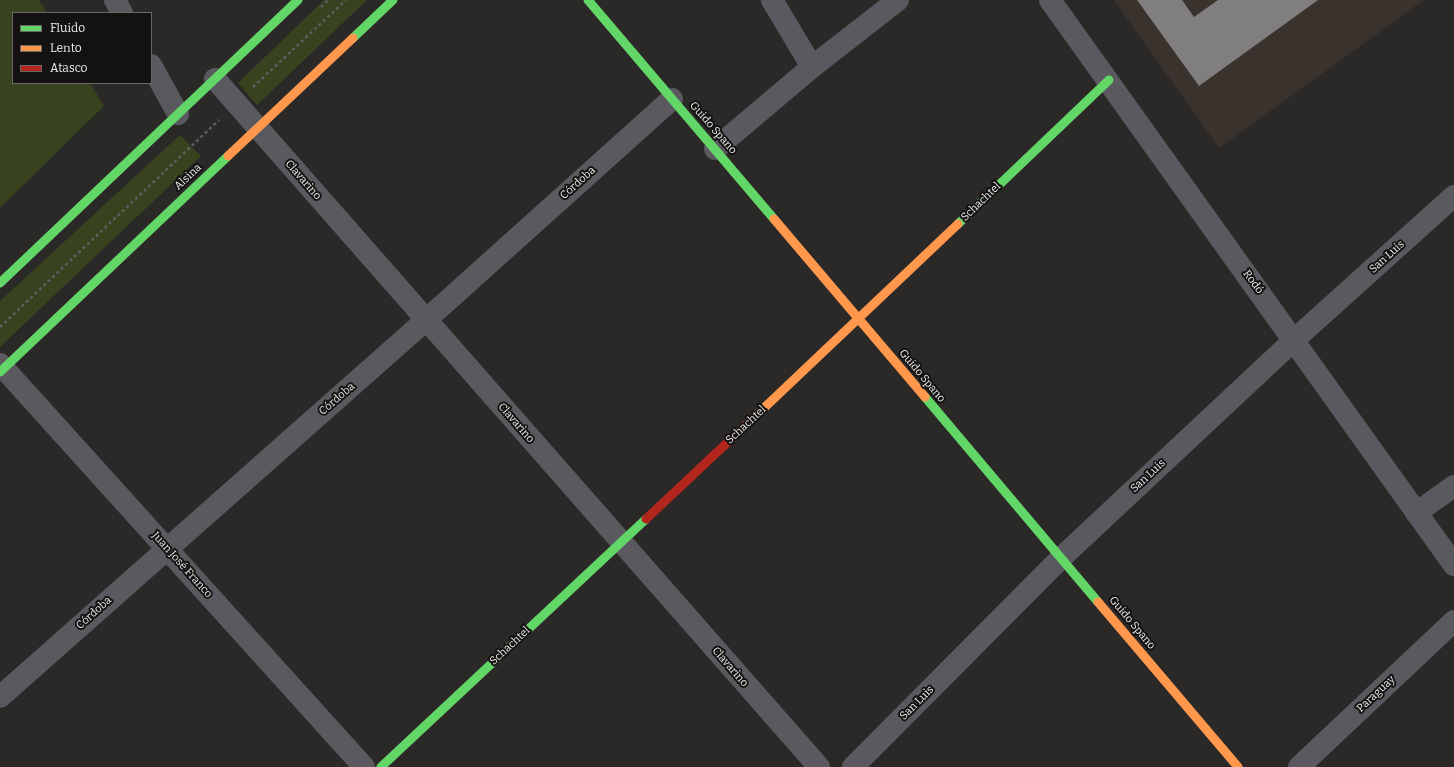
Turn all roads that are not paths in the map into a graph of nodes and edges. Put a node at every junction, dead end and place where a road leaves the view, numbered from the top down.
1 (115, 0) edge
2 (298, 0) edge
3 (394, 0) edge
4 (588, 0) edge
5 (772, 0) edge
6 (898, 0) edge
7 (1050, 0) edge
8 (121, 12) edge
9 (152, 67) edge
10 (812, 67) junction
11 (215, 79) junction
12 (1108, 80) junction
13 (672, 99) junction
14 (178, 114) junction
15 (258, 128) junction
16 (715, 149) junction
17 (1454, 196) edge
18 (0, 283) edge
19 (426, 320) junction
20 (858, 320) junction
21 (1294, 340) junction
22 (1, 368) edge
23 (1454, 486) edge
24 (1416, 513) junction
25 (620, 542) junction
26 (167, 548) junction
27 (1061, 558) junction
28 (1454, 565) edge
29 (1454, 621) edge
30 (0, 697) edge
31 (364, 767) edge
32 (381, 767) edge
33 (819, 767) edge
34 (853, 767) edge
35 (1238, 767) edge
36 (1299, 767) edge

1 - 8 street
2 - 11 street
3 - 15 street, Alsina
4 - 13 street, Guido Spano
5 - 10 street
6 - 10 street
7 - 12 street, Rodó
9 - 14 street
10 - 16 street
11 - 14 street
11 - 15 street, Clavarino
12 - 20 street, Schachtel
12 - 21 street, Rodó
13 - 16 street, Guido Spano
13 - 19 street, Córdoba
14 - 18 street
15 - 19 street, Clavarino
15 - 22 street, Alsina
16 - 20 street, Guido Spano
17 - 21 street, San Luis
19 - 25 street, Clavarino
19 - 26 street, Córdoba
20 - 25 street, Schachtel
20 - 27 street, Guido Spano
21 - 24 street, Rodó
21 - 27 street, San Luis
22 - 26 street, Juan José Franco
23 - 24 street
24 - 28 street, Rodó
25 - 32 street, Schachtel
25 - 33 street, Clavarino
26 - 30 street, Córdoba
26 - 31 street, Juan José Franco
27 - 34 street, San Luis
27 - 35 street, Guido Spano
29 - 36 street, Paraguay

